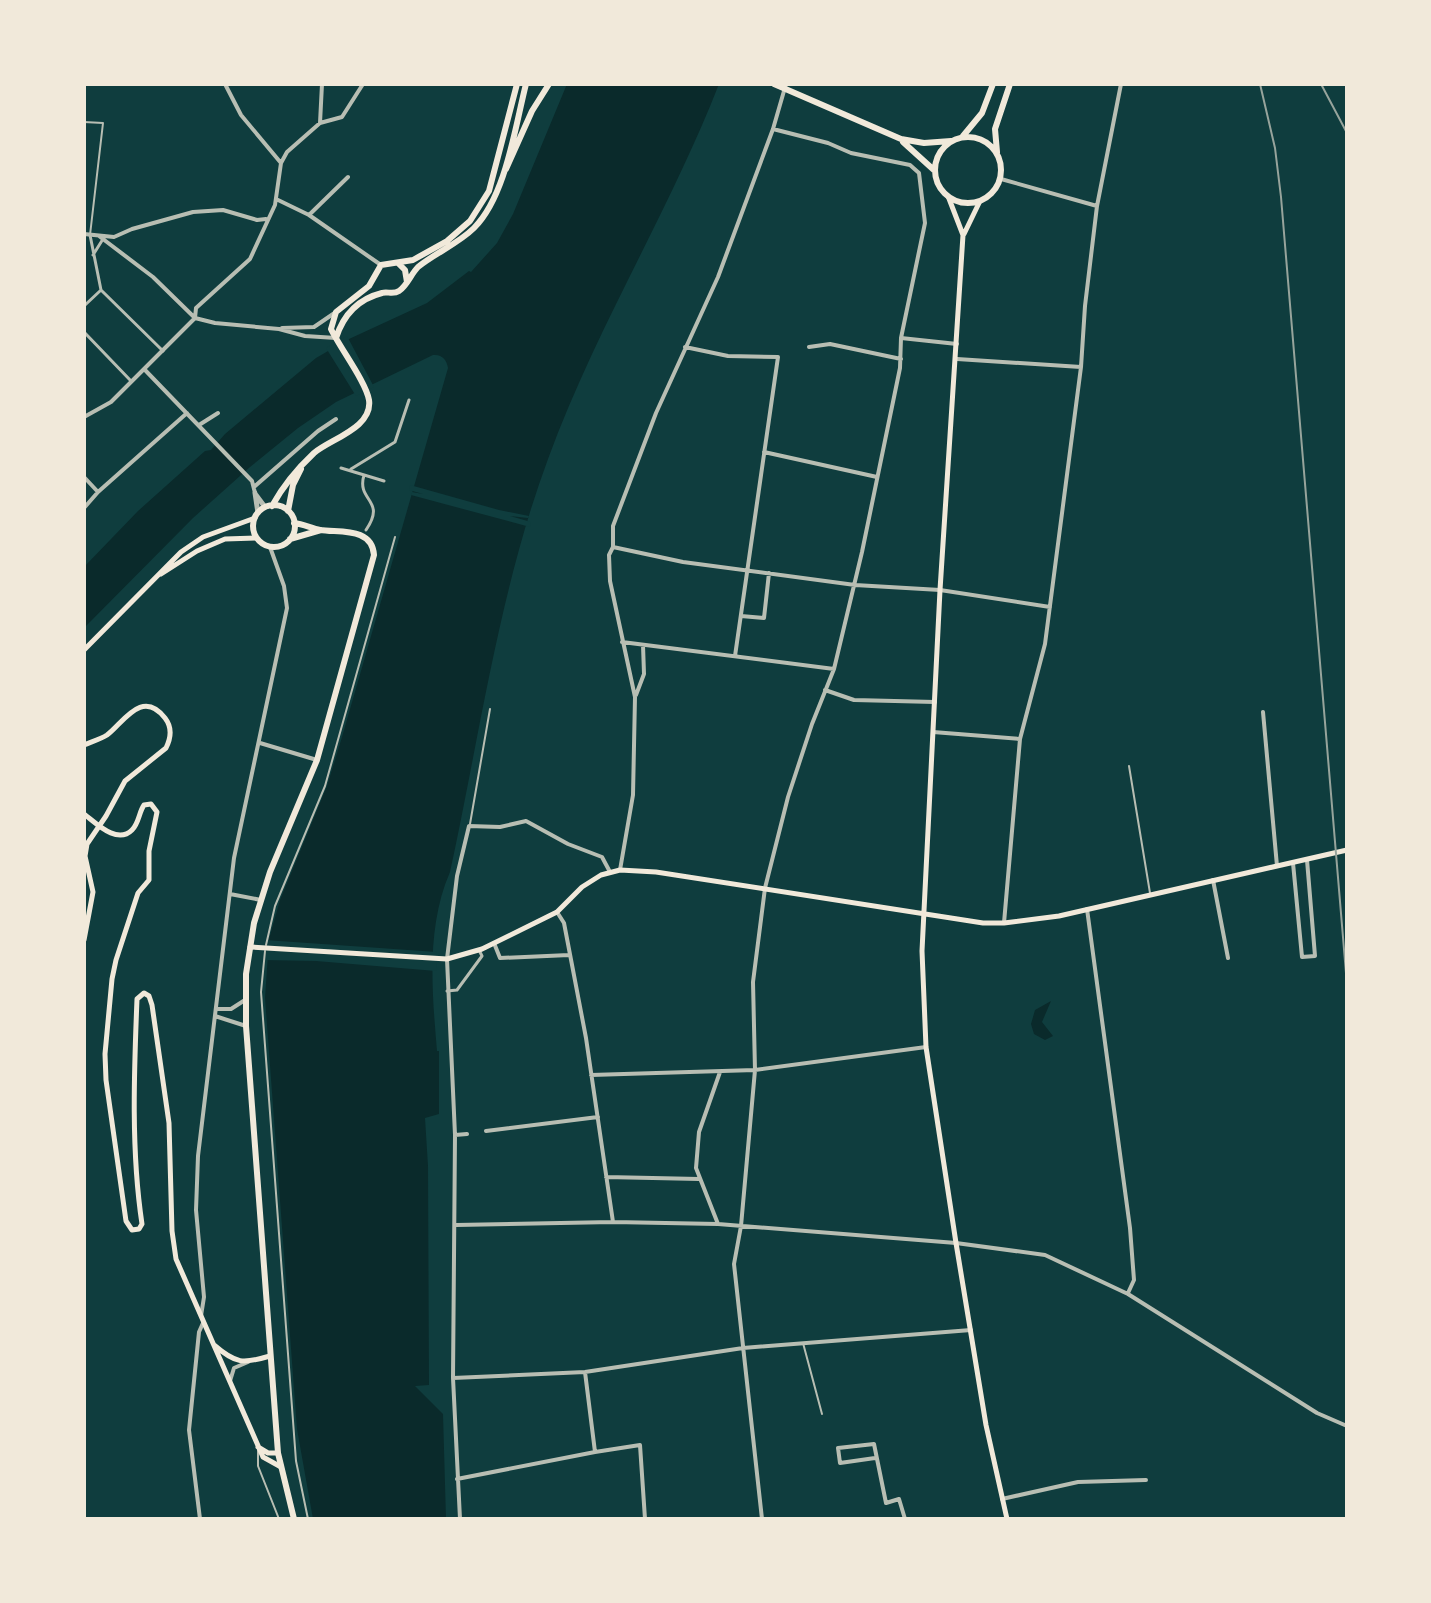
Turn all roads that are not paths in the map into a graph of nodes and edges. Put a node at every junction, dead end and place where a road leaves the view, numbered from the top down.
1 (225, 84) edge
2 (322, 84) edge
3 (363, 84) edge
4 (517, 84) edge
5 (526, 84) edge
6 (549, 84) edge
7 (774, 84) edge
8 (786, 84) edge
9 (993, 84) edge
10 (1010, 84) edge
11 (1121, 84) edge
12 (84, 122) edge
13 (320, 123) junction
14 (773, 129) junction
15 (963, 136) junction
16 (901, 139) junction
17 (951, 141) junction
18 (997, 152) junction
19 (281, 163) junction
20 (935, 171) junction
21 (502, 176) junction
22 (348, 177) dead end
23 (1001, 179) junction
24 (948, 196) junction
25 (276, 199) junction
26 (980, 201) junction
27 (1097, 206) junction
28 (309, 215) junction
29 (266, 219) junction
30 (87, 235) edge
31 (963, 235) junction
32 (101, 238) junction
33 (93, 255) junction
34 (398, 263) junction
35 (381, 265) junction
36 (375, 278) junction
37 (407, 282) junction
38 (100, 288) junction
39 (384, 292) junction
40 (84, 306) edge
41 (336, 312) junction
42 (195, 318) junction
43 (279, 329) junction
44 (84, 332) edge
45 (336, 338) junction
46 (901, 338) junction
47 (957, 344) junction
48 (685, 347) junction
49 (809, 347) dead end
50 (163, 351) junction
51 (901, 359) junction
52 (957, 359) junction
53 (1081, 367) junction
54 (145, 370) junction
55 (133, 382) junction
56 (409, 400) dead end
57 (187, 413) junction
58 (218, 413) dead end
59 (84, 417) edge
60 (336, 419) dead end
61 (199, 425) junction
62 (764, 452) junction
63 (302, 465) junction
64 (341, 468) dead end
65 (351, 469) junction
66 (364, 475) junction
67 (84, 477) edge
68 (877, 477) junction
69 (384, 481) dead end
70 (255, 490) junction
71 (98, 492) junction
72 (268, 506) junction
73 (84, 508) edge
74 (288, 511) junction
75 (256, 516) junction
76 (294, 523) junction
77 (322, 530) junction
78 (366, 530) dead end
79 (395, 537) dead end
80 (256, 538) junction
81 (290, 539) junction
82 (270, 547) junction
83 (613, 547) junction
84 (747, 570) junction
85 (769, 573) junction
86 (160, 574) junction
87 (855, 585) junction
88 (940, 590) junction
89 (1050, 607) junction
90 (741, 616) junction
91 (622, 642) junction
92 (643, 644) junction
93 (84, 650) edge
94 (735, 656) junction
95 (834, 669) junction
96 (825, 690) junction
97 (635, 697) junction
98 (935, 702) junction
99 (490, 709) dead end
100 (1263, 712) dead end
101 (933, 732) junction
102 (1020, 739) junction
103 (260, 743) junction
104 (84, 745) edge
105 (317, 760) junction
106 (1129, 766) dead end
107 (84, 814) edge
108 (469, 826) junction
109 (1347, 850) edge
110 (1307, 860) junction
111 (1293, 863) junction
112 (1277, 866) junction
113 (620, 870) junction
114 (610, 872) junction
115 (1213, 880) junction
116 (765, 888) junction
117 (230, 894) junction
118 (1150, 894) junction
119 (261, 900) junction
120 (1087, 909) junction
121 (557, 912) junction
122 (924, 913) junction
123 (1004, 923) junction
124 (84, 940) edge
125 (494, 943) junction
126 (249, 947) junction
127 (479, 950) junction
128 (569, 955) junction
129 (1228, 958) dead end
130 (447, 959) junction
131 (447, 991) junction
132 (245, 1000) junction
133 (216, 1012) junction
134 (246, 1026) junction
135 (926, 1047) junction
136 (755, 1070) junction
137 (720, 1072) junction
138 (591, 1075) junction
139 (598, 1117) junction
140 (486, 1131) dead end
141 (467, 1134) dead end
142 (455, 1135) junction
143 (606, 1177) junction
144 (699, 1179) junction
145 (613, 1222) junction
146 (718, 1224) junction
147 (456, 1225) junction
148 (741, 1226) junction
149 (956, 1243) junction
150 (1128, 1294) junction
151 (202, 1319) junction
152 (971, 1330) junction
153 (803, 1342) junction
154 (213, 1344) junction
155 (743, 1348) junction
156 (270, 1356) junction
157 (248, 1362) junction
158 (585, 1372) junction
159 (453, 1378) junction
160 (230, 1382) junction
161 (822, 1414) dead end
162 (1347, 1426) edge
163 (257, 1446) junction
164 (595, 1452) junction
165 (278, 1453) junction
166 (875, 1458) junction
167 (281, 1467) junction
168 (457, 1479) junction
169 (1146, 1480) dead end
170 (1002, 1499) junction
171 (200, 1519) edge
172 (279, 1519) edge
173 (294, 1519) edge
174 (308, 1519) edge
175 (460, 1519) edge
176 (645, 1519) edge
177 (762, 1519) edge
178 (905, 1519) edge
179 (1007, 1519) edge

1 - 19 street
2 - 13 street
3 - 13 street
4 - 34 main road
5 - 21 main road
6 - 21 main road
7 - 16 main road
8 - 14 street
9 - 15 main road
10 - 18 main road
11 - 27 street
12 - 30 lane
13 - 19 street
14 - 46 street
14 - 48 street
15 - 17 main road
15 - 18 main road
16 - 17 main road
16 - 20 main road
17 - 20 main road
18 - 23 main road
19 - 25 street
20 - 24 main road
21 - 37 main road
22 - 28 street
23 - 26 main road
23 - 27 street
24 - 26 main road
24 - 31 main road
25 - 28 street
25 - 29 street
26 - 31 main road
27 - 53 street
28 - 35 street
29 - 32 street
29 - 42 street
30 - 32 street
30 - 33 street
31 - 47 main road
32 - 33 street
32 - 42 street
33 - 38 street
34 - 35 main road
34 - 37 main road
35 - 36 main road
36 - 39 main road
36 - 41 main road
37 - 39 main road
38 - 40 street
38 - 50 street
39 - 45 main road
41 - 43 street
41 - 45 main road
42 - 43 street
42 - 50 street
43 - 45 street
44 - 55 street
45 - 63 main road
46 - 47 street
46 - 51 street
47 - 52 main road
48 - 62 street
48 - 83 street
49 - 51 street
50 - 54 street
51 - 68 street
52 - 53 street
52 - 88 main road
53 - 89 street
54 - 55 street
54 - 57 street
55 - 59 street
56 - 65 street
57 - 61 street
57 - 71 street
58 - 61 street
60 - 70 street
61 - 70 street
62 - 68 street
62 - 84 street
63 - 72 main road
63 - 74 main road
64 - 65 street
65 - 66 street
66 - 69 street
66 - 78 street
67 - 71 street
68 - 87 street
70 - 72 street
70 - 75 street
71 - 73 street
72 - 74 main road
72 - 75 main road
74 - 76 main road
75 - 80 main road
75 - 86 main road
76 - 77 main road
76 - 81 main road
77 - 81 main road
77 - 105 main road
79 - 174 lane
80 - 82 main road
80 - 86 main road
81 - 82 main road
82 - 103 street
83 - 84 street
83 - 91 street
84 - 85 street
84 - 90 street
85 - 87 street
85 - 90 street
86 - 93 main road
87 - 88 street
87 - 95 street
88 - 89 street
88 - 98 main road
89 - 102 street
90 - 94 street
91 - 92 street
91 - 97 street
92 - 94 street
92 - 97 street
94 - 95 street
95 - 96 street
96 - 98 street
96 - 116 street
97 - 113 street
98 - 101 main road
99 - 108 lane
100 - 112 street
101 - 102 street
101 - 122 main road
102 - 123 street
103 - 105 street
103 - 117 street
104 - 124 main road
105 - 119 main road
106 - 118 lane
107 - 151 main road
108 - 114 street
108 - 130 street
109 - 110 main road
110 - 111 main road
110 - 111 street
111 - 112 main road
112 - 115 main road
113 - 114 main road
113 - 116 main road
114 - 121 main road
115 - 118 main road
115 - 129 street
116 - 122 main road
116 - 136 street
117 - 119 street
117 - 133 street
118 - 120 main road
119 - 126 main road
120 - 123 main road
120 - 150 street
121 - 125 main road
121 - 128 street
122 - 123 main road
122 - 135 main road
125 - 127 main road
125 - 128 street
126 - 130 main road
126 - 132 main road
127 - 130 main road
127 - 131 street
128 - 138 street
130 - 131 street
131 - 142 street
132 - 133 street
132 - 134 main road
133 - 134 street
133 - 151 street
134 - 156 main road
135 - 136 street
135 - 149 main road
136 - 137 street
136 - 148 street
137 - 138 street
137 - 144 street
138 - 139 street
139 - 140 street
139 - 143 street
141 - 142 street
142 - 147 street
143 - 144 street
143 - 145 street
144 - 146 street
145 - 146 street
145 - 147 street
146 - 148 street
147 - 159 street
148 - 149 street
148 - 155 street
149 - 150 street
149 - 152 main road
150 - 162 street
151 - 154 main road
151 - 171 street
152 - 153 street
152 - 170 main road
153 - 155 street
153 - 161 lane
154 - 157 main road
154 - 160 main road
155 - 158 street
155 - 177 street
156 - 157 main road
156 - 165 main road
157 - 160 street
158 - 159 street
158 - 164 street
159 - 168 street
160 - 163 main road
163 - 165 main road
163 - 167 main road
163 - 172 lane
164 - 168 street
164 - 176 street
165 - 167 main road
166 - 166 street
166 - 178 street
167 - 173 main road
168 - 175 street
169 - 170 street
170 - 179 main road

